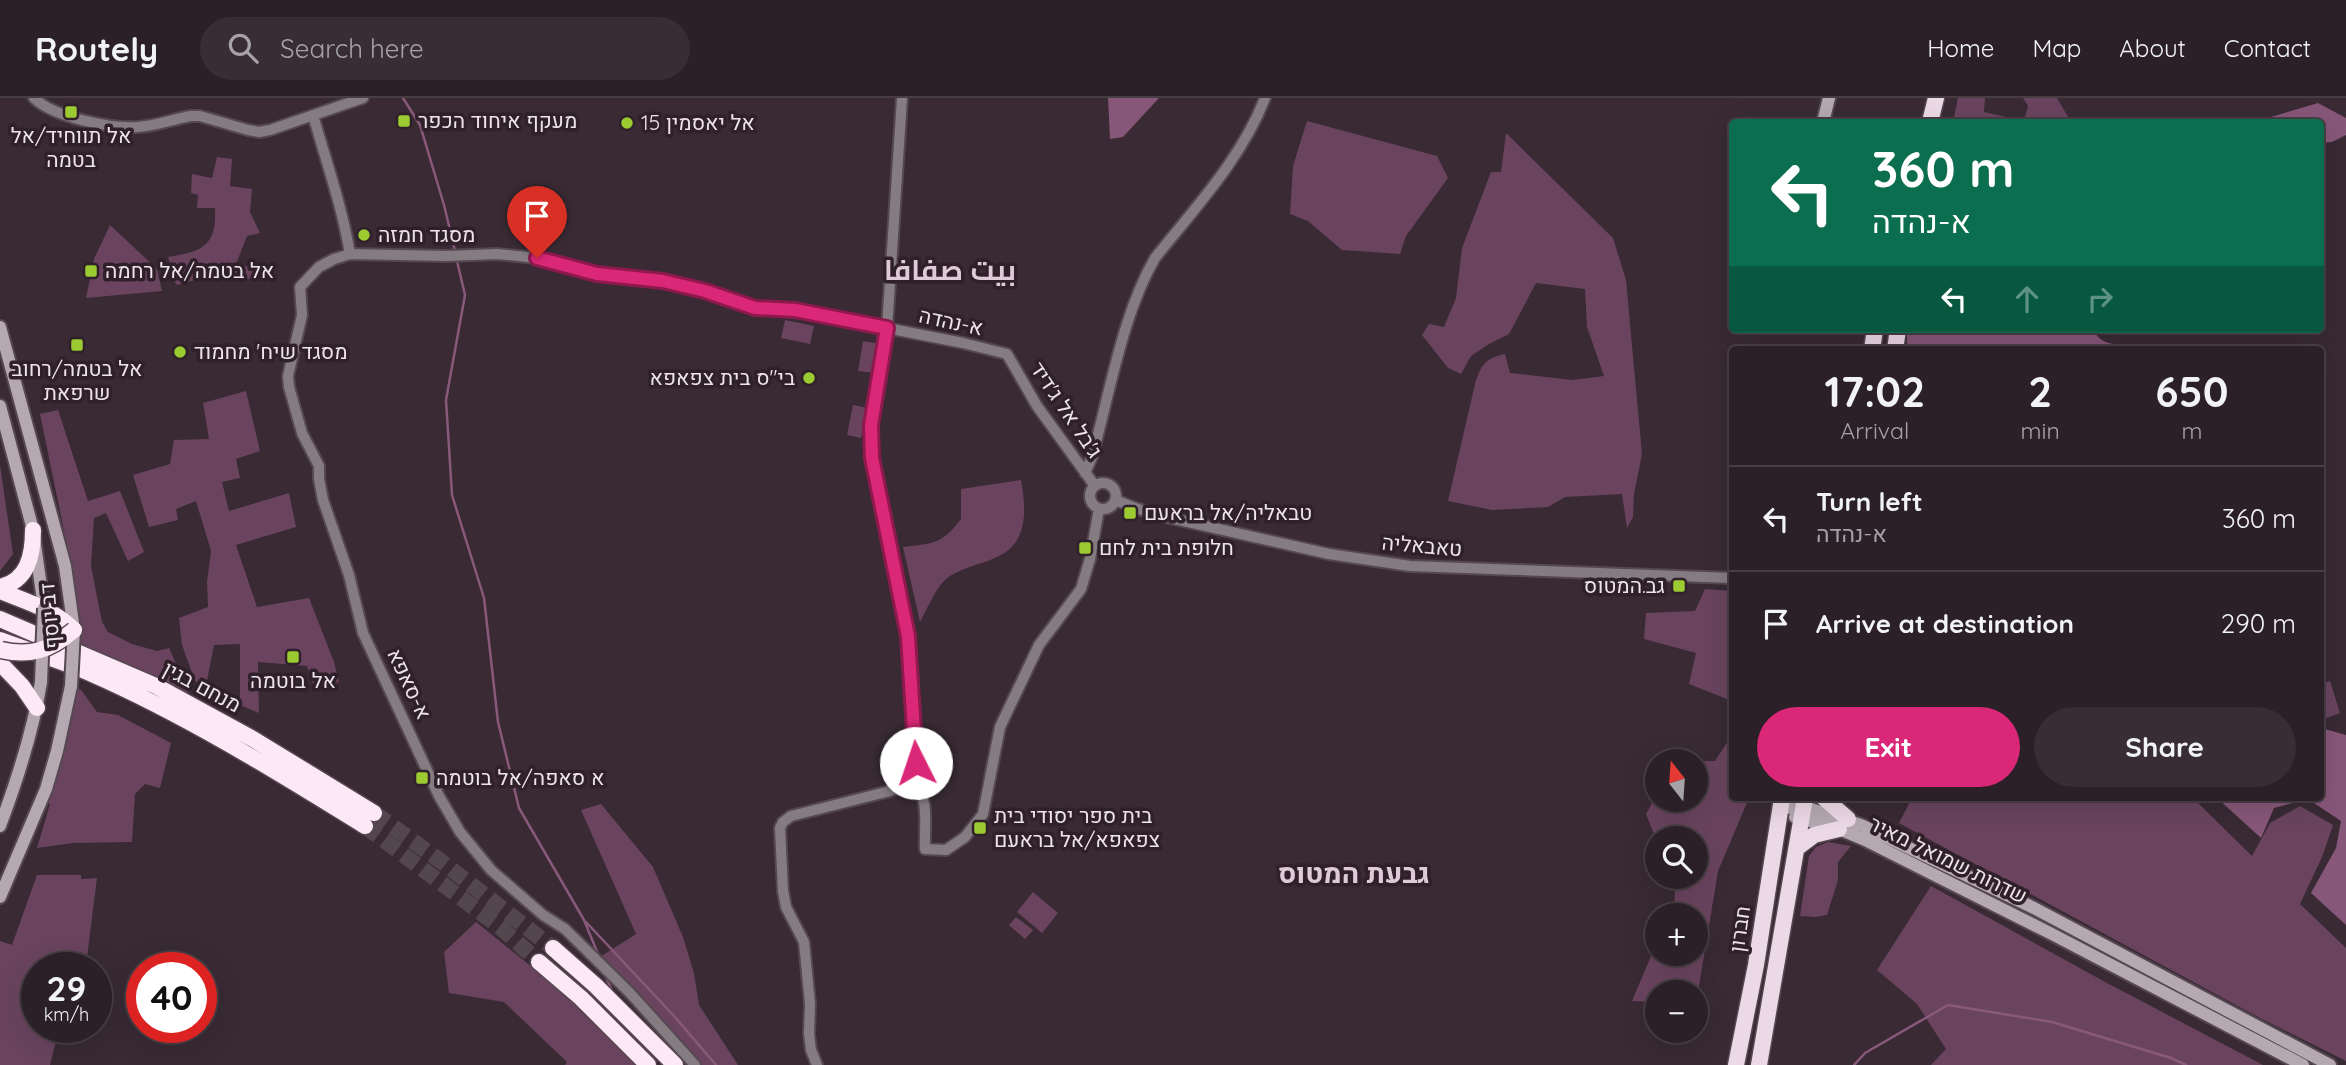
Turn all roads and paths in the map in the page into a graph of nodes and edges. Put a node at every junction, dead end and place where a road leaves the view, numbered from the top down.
1 (34, 98) edge
2 (363, 98) edge
3 (902, 98) edge
4 (1265, 98) edge
5 (1829, 98) edge
6 (1936, 98) edge
7 (1945, 98) edge
8 (313, 115) junction
9 (1824, 119) edge
10 (1931, 119) edge
11 (1941, 119) edge
12 (350, 254) junction
13 (0, 327) edge
14 (887, 328) junction
15 (1007, 354) joint
16 (0, 406) edge
17 (1085, 473) junction
18 (1095, 486) junction
19 (1115, 500) junction
20 (1099, 509) junction
21 (33, 530) junction
22 (1729, 578) edge
23 (0, 589) edge
24 (43, 604) junction
25 (0, 619) edge
26 (74, 631) junction
27 (0, 640) edge
28 (0, 650) edge
29 (43, 650) junction
30 (0, 663) edge
31 (37, 708) junction
32 (914, 780) junction
33 (1826, 801) edge
34 (1780, 804) edge
35 (1804, 808) edge
36 (1844, 824) junction
37 (0, 826) edge
38 (1798, 847) junction
39 (0, 897) edge
40 (553, 947) tunnel mouth
41 (540, 962) tunnel mouth
42 (648, 1065) edge
43 (675, 1065) edge
44 (695, 1065) edge
45 (817, 1065) edge
46 (1736, 1065) edge
47 (1759, 1065) edge
48 (2303, 1065) edge
49 (2330, 1065) edge

1 - 8 street
2 - 8 street
3 - 14 street
4 - 17 street
5 - 9 main road
6 - 10 highway
7 - 11 highway
8 - 12 street
12 - 14 street, א-נהדה
12 - 44 street, א-סאפא
13 - 26 main road, דב יוסף
14 - 15 street, א-נהדה
14 - 32 street
15 - 17 street, ג'בל אל ג'דיד
16 - 21 main road, דב יוסף
17 - 18 street, ג'בל אל ג'דיד
18 - 19 street
18 - 20 street
19 - 20 street
19 - 22 street, טאבאליה
20 - 32 street
21 - 23 highway
21 - 24 main road, דב יוסף
23 - 24 highway
24 - 26 highway
24 - 29 main road, דב יוסף, bridge
25 - 27 highway, מנחם בגין
26 - 29 highway, bridge
26 - 39 main road, דב יוסף, bridge
28 - 29 highway, bridge
29 - 31 main road, דב יוסף, bridge
30 - 31 highway
31 - 37 main road, דב יוסף
32 - 45 street
33 - 36 highway
34 - 35 main road, שדרות שמואל מאיר
34 - 46 highway, חברון
35 - 36 main road, שדרות שמואל מאיר
35 - 38 highway, חברון
36 - 38 highway
36 - 48 main road, שדרות שמואל מאיר
36 - 49 main road, שדרות שמואל מאיר
38 - 47 highway, חברון
40 - 43 highway
41 - 42 highway

